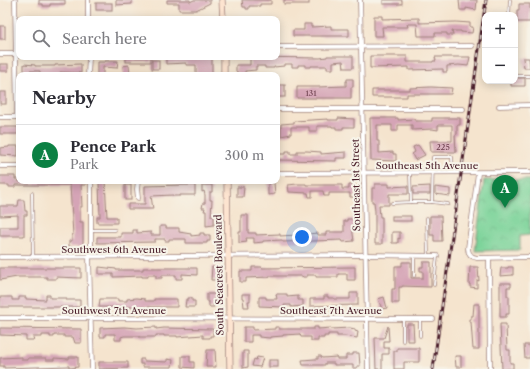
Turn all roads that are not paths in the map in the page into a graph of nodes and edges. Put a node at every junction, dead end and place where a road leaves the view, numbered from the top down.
1 (16, 0) edge
2 (88, 0) edge
3 (222, 0) edge
4 (360, 0) edge
5 (510, 0) edge
6 (509, 12) edge
7 (16, 16) edge
8 (88, 16) edge
9 (223, 16) edge
10 (361, 46) junction
11 (472, 46) dead end
12 (280, 47) edge
13 (0, 54) edge
14 (16, 54) edge
15 (17, 60) edge
16 (89, 60) edge
17 (224, 60) edge
18 (17, 72) edge
19 (88, 72) edge
20 (224, 72) edge
21 (518, 76) edge
22 (530, 76) edge
23 (530, 105) edge
24 (499, 106) dead end
25 (362, 108) junction
26 (280, 109) edge
27 (463, 109) dead end
28 (0, 117) edge
29 (16, 117) edge
30 (0, 166) edge
31 (16, 166) edge
32 (410, 172) junction
33 (433, 172) junction
34 (453, 172) junction
35 (478, 172) junction
36 (530, 172) edge
37 (280, 173) edge
38 (364, 173) junction
39 (91, 184) edge
40 (138, 184) edge
41 (227, 184) edge
42 (32, 194) dead end
43 (138, 198) dead end
44 (411, 202) junction
45 (432, 202) junction
46 (392, 203) dead end
47 (448, 204) dead end
48 (427, 218) dead end
49 (91, 230) junction
50 (115, 230) dead end
51 (366, 255) junction
52 (228, 256) junction
53 (414, 256) junction
54 (428, 256) junction
55 (437, 256) joint
56 (0, 257) edge
57 (33, 257) junction
58 (89, 257) junction
59 (489, 258) junction
60 (530, 258) edge
61 (414, 276) dead end
62 (434, 285) dead end
63 (229, 317) junction
64 (0, 318) edge
65 (90, 318) junction
66 (367, 318) junction
67 (403, 318) junction
68 (420, 318) junction
69 (433, 318) dead end
70 (420, 336) dead end
71 (403, 341) dead end
72 (92, 369) edge
73 (230, 369) edge
74 (368, 369) edge
75 (490, 369) edge

1 - 7 street
2 - 8 street
3 - 9 street
4 - 10 street, Southeast 1st Street
5 - 6 lane
10 - 11 street
10 - 12 street
10 - 25 street, Southeast 1st Street
13 - 14 street
15 - 18 street
16 - 19 street
17 - 20 street
21 - 22 lane
23 - 24 street
25 - 26 street
25 - 27 street
25 - 38 street, Southeast 1st Street
28 - 29 street
30 - 31 street
32 - 33 street, Southeast 5th Avenue
32 - 38 street, Southeast 5th Avenue
32 - 44 lane
33 - 34 street, Southeast 5th Avenue
33 - 34 lane
33 - 45 lane
34 - 35 street, Southeast 5th Avenue
35 - 36 street, Southeast 5th Avenue
35 - 59 street
37 - 38 street, Southeast 5th Avenue
38 - 51 street, Southeast 1st Street
39 - 49 street
40 - 43 street
41 - 52 street, South Seacrest Boulevard
42 - 57 lane
44 - 45 lane
44 - 46 lane
45 - 47 lane
48 - 54 lane
49 - 50 lane
49 - 58 street
51 - 52 street, Southwest 6th Avenue
51 - 53 street, Southwest 6th Avenue
51 - 66 street, Southeast 1st Street
52 - 58 street, Southwest 6th Avenue
52 - 63 street, South Seacrest Boulevard
53 - 54 street, Southwest 6th Avenue
53 - 61 lane
54 - 55 street, Southwest 6th Avenue
55 - 62 lane
56 - 57 street, Southwest 6th Avenue
57 - 58 street, Southwest 6th Avenue
58 - 65 street
59 - 60 street
59 - 75 street
63 - 65 street, Southwest 7th Avenue
63 - 66 street, Southeast 7th Avenue
63 - 73 street, South Seacrest Boulevard
64 - 65 street, Southwest 7th Avenue
65 - 72 street
66 - 67 street, Southeast 7th Avenue
66 - 74 street, Southeast 1st Street
67 - 68 street, Southeast 7th Avenue
67 - 71 lane
68 - 69 street, Southeast 7th Avenue
68 - 70 lane

